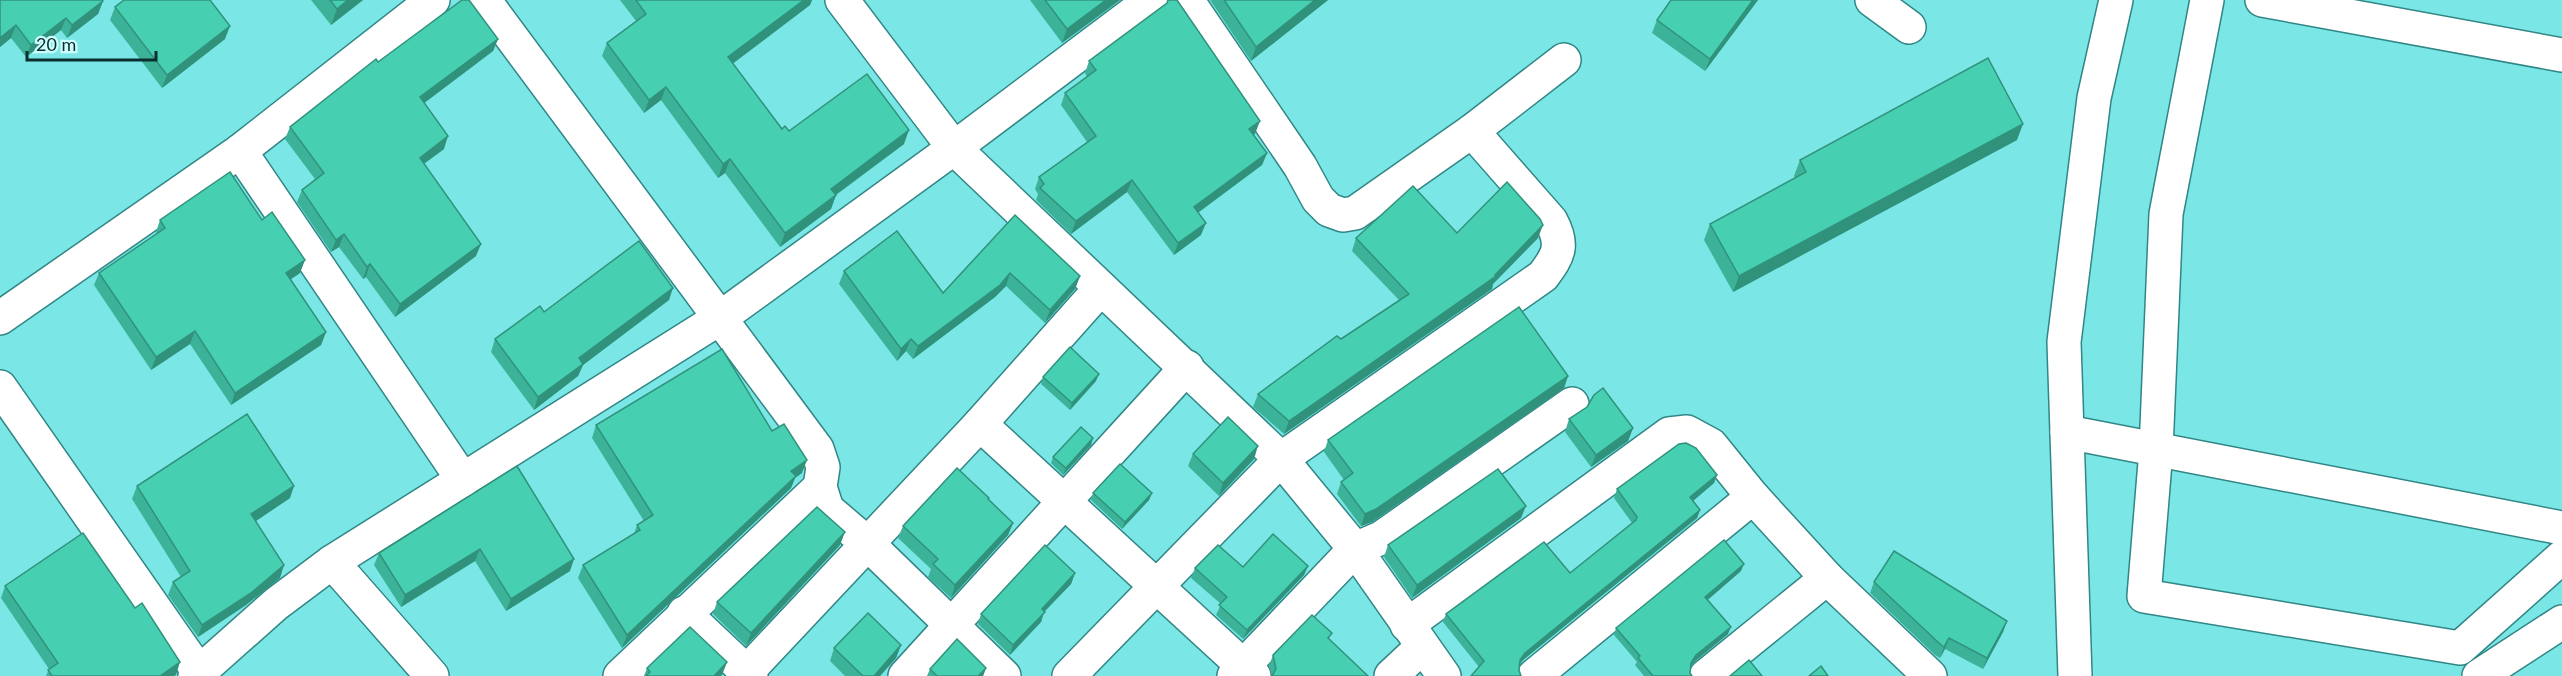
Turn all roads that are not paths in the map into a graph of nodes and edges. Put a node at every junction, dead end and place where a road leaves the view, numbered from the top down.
1 (433, 0) edge
2 (484, 0) edge
3 (842, 0) edge
4 (1151, 0) edge
5 (1187, 0) edge
6 (1872, 0) edge
7 (2116, 0) edge
8 (2207, 0) edge
9 (2262, 0) edge
10 (1909, 27) dead end
11 (2562, 55) edge
12 (1564, 60) dead end
13 (1472, 131) junction
14 (954, 148) junction
15 (240, 151) junction
16 (1101, 288) junction
17 (0, 318) edge
18 (720, 318) junction
19 (1187, 367) junction
20 (0, 387) edge
21 (1572, 404) dead end
22 (980, 424) junction
23 (2067, 432) junction
24 (2156, 450) junction
25 (1281, 459) junction
26 (463, 480) junction
27 (820, 487) junction
28 (1753, 497) junction
29 (1066, 502) junction
30 (2562, 528) edge
31 (868, 544) junction
32 (1355, 549) junction
33 (2562, 557) edge
34 (332, 562) junction
35 (1827, 578) junction
36 (1157, 586) junction
37 (684, 613) junction
38 (2562, 622) edge
39 (952, 626) junction
40 (1414, 636) junction
41 (1244, 673) edge
42 (197, 674) edge
43 (747, 675) edge
44 (432, 676) edge
45 (620, 676) edge
46 (905, 676) edge
47 (1004, 676) edge
48 (1069, 676) edge
49 (1391, 676) edge
50 (1444, 676) edge
51 (1534, 676) edge
52 (1706, 676) edge
53 (1930, 676) edge
54 (2075, 676) edge
55 (2479, 676) edge

1 - 15 street
2 - 18 street
3 - 14 street
4 - 14 street
5 - 13 street
6 - 10 street
7 - 23 street
8 - 24 street
9 - 11 street
12 - 13 street
13 - 25 street
14 - 16 street
14 - 18 street
15 - 17 street
15 - 26 street
16 - 19 street
16 - 22 street
18 - 26 street
18 - 27 street
19 - 25 street
19 - 29 street
20 - 42 street
21 - 32 street
22 - 29 street
22 - 31 street
23 - 24 street
23 - 54 street
24 - 30 street
24 - 33 street
25 - 32 street
25 - 36 street
26 - 34 street
27 - 31 street
27 - 37 street
28 - 35 street
28 - 40 street
28 - 51 street
29 - 36 street
29 - 39 street
31 - 39 street
31 - 43 street
32 - 40 street
32 - 41 street
34 - 42 street
34 - 44 street
35 - 52 street
35 - 53 street
36 - 41 street
36 - 48 street
37 - 43 street
37 - 45 street
38 - 55 street
39 - 46 street
39 - 47 street
40 - 49 street
40 - 50 street

